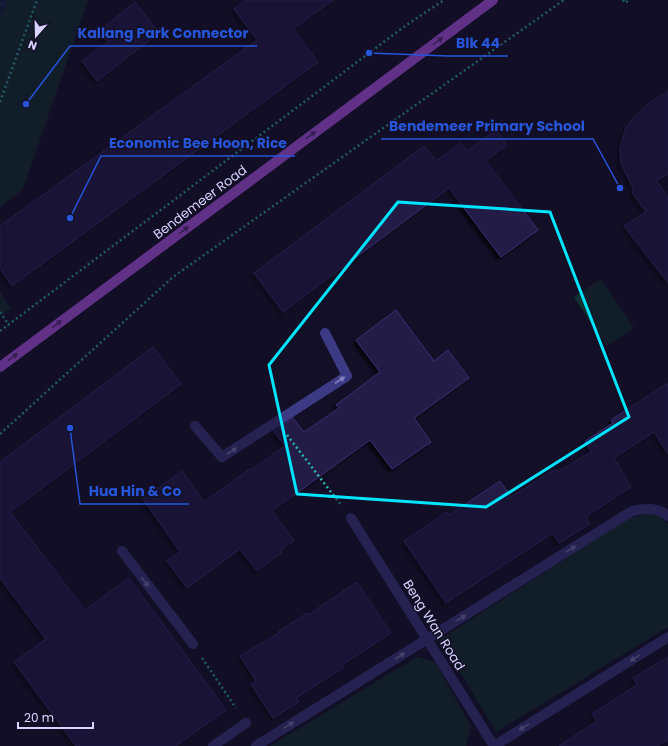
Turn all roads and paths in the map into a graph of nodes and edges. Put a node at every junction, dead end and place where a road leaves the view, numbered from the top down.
1 (37, 0) edge
2 (444, 0) edge
3 (493, 0) edge
4 (564, 0) edge
5 (629, 0) edge
6 (624, 1) edge
7 (0, 102) edge
8 (0, 312) edge
9 (9, 325) junction
10 (0, 331) edge
11 (325, 333) dead end
12 (0, 367) edge
13 (276, 422) junction
14 (195, 426) dead end
15 (0, 434) edge
16 (668, 516) edge
17 (351, 518) joint
18 (122, 550) dead end
19 (668, 637) edge
20 (428, 639) junction
21 (193, 644) joint
22 (246, 723) joint
23 (218, 745) edge
24 (256, 746) edge
25 (494, 746) edge

1 - 7 path
2 - 9 path
12 -> 3 main road, Bendemeer Road
4 - 15 path
5 - 6 path
8 - 9 path
9 - 10 path
13 -> 11 street
14 -> 13 street
13 - 17 path
20 -> 16 street
17 - 20 street, Beng Wan Road
18 -> 21 street
19 -> 25 street
24 -> 20 street
20 - 25 street, Beng Wan Road
21 - 22 path
22 - 23 street

